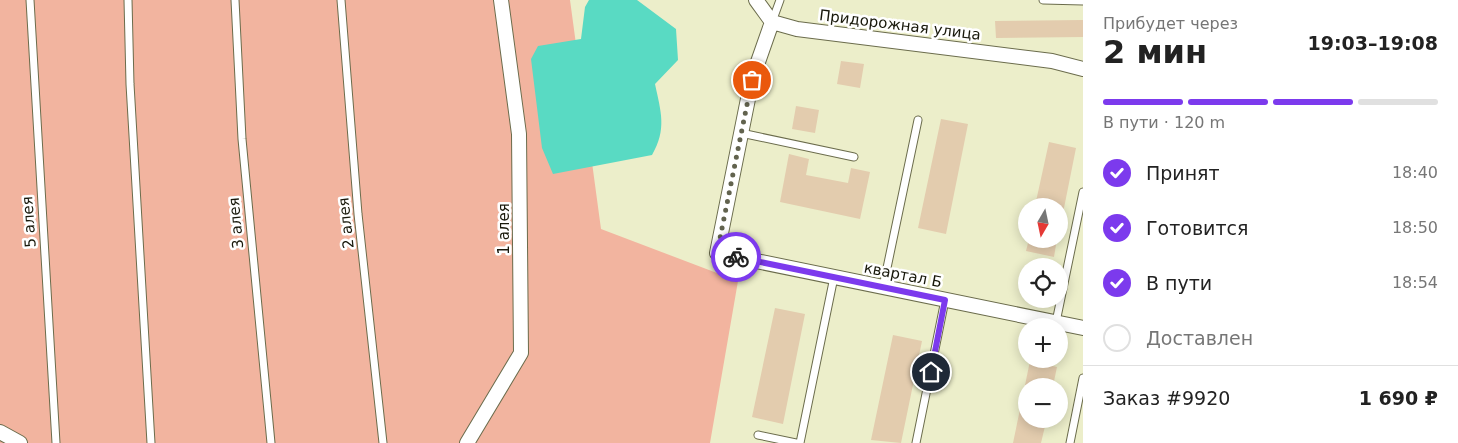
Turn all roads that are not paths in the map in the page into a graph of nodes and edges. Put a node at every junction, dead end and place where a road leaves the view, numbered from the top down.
1 (30, 0) edge
2 (128, 0) edge
3 (235, 0) edge
4 (341, 0) edge
5 (501, 0) edge
6 (756, 0) edge
7 (780, 0) edge
8 (1043, 0) edge
9 (1083, 1) edge
10 (772, 22) junction
11 (1083, 69) edge
12 (918, 120) dead end
13 (741, 133) junction
14 (854, 157) dead end
15 (1083, 192) edge
16 (834, 277) junction
17 (883, 287) junction
18 (945, 300) junction
19 (1036, 318) edge
20 (1057, 318) edge
21 (1068, 325) edge
22 (1083, 328) edge
23 (1083, 378) edge
24 (1074, 422) junction
25 (1083, 424) edge
26 (0, 432) edge
27 (758, 435) dead end
28 (20, 443) edge
29 (56, 443) edge
30 (151, 443) edge
31 (271, 443) edge
32 (384, 443) edge
33 (467, 443) edge
34 (798, 443) edge
35 (916, 443) edge
36 (1070, 443) edge

1 - 29 lane, 5 алея
2 - 30 lane
3 - 31 lane, 3 алея
4 - 32 lane, 2 алея
5 - 33 street, 1 алея
6 - 10 street
7 - 10 lane
8 - 9 lane
10 - 11 street, Придорожная улица
10 - 13 street
12 - 17 lane
13 - 14 lane
13 - 16 street, квартал Б
15 - 20 lane
16 - 17 street, квартал Б
16 - 34 lane
17 - 18 street, квартал Б
18 - 19 street, квартал Б
18 - 35 lane
21 - 22 street, квартал Б
23 - 24 lane
24 - 25 lane
24 - 36 lane
26 - 28 street
27 - 34 lane

